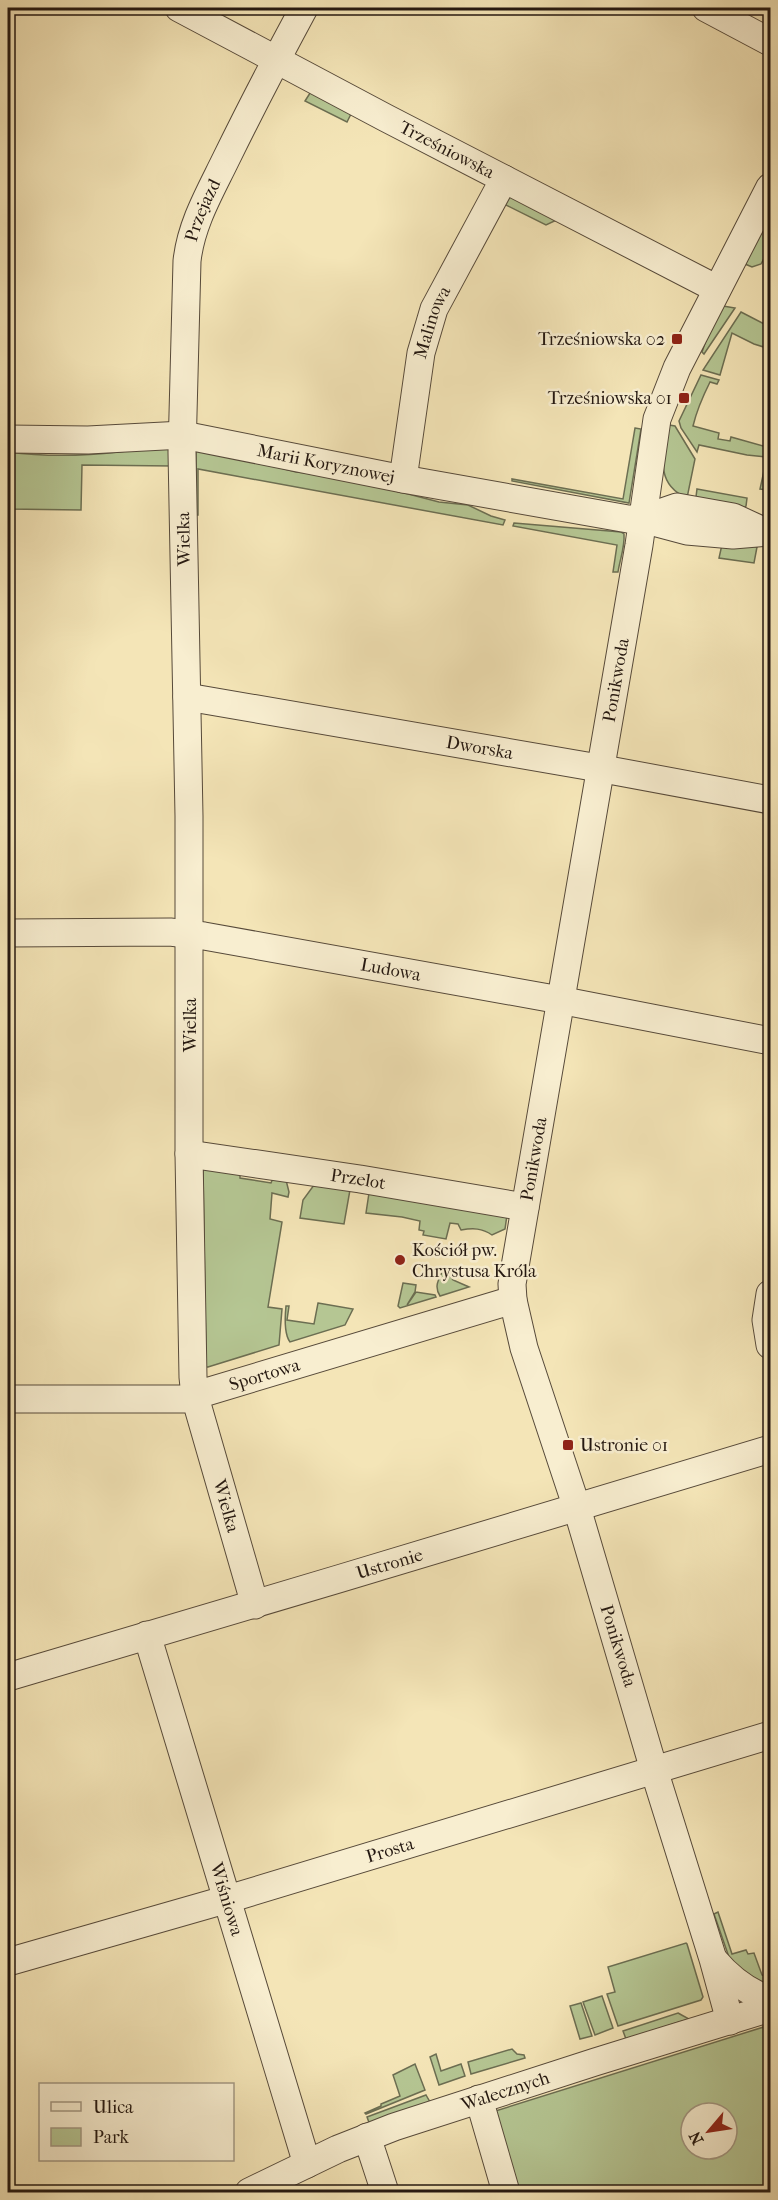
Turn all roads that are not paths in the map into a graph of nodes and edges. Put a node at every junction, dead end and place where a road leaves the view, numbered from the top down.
1 (179, 8) edge
2 (304, 8) edge
3 (706, 8) edge
4 (771, 42) edge
5 (276, 59) junction
6 (504, 179) junction
7 (771, 187) edge
8 (717, 289) junction
9 (183, 435) junction
10 (8, 439) edge
11 (403, 479) junction
12 (642, 519) junction
13 (767, 532) edge
14 (187, 697) junction
15 (600, 768) junction
16 (771, 800) edge
17 (8, 933) edge
18 (189, 934) junction
19 (560, 1000) junction
20 (771, 1041) edge
21 (189, 1154) junction
22 (525, 1207) junction
23 (771, 1294) edge
24 (513, 1300) junction
25 (771, 1345) edge
26 (195, 1397) junction
27 (8, 1399) edge
28 (771, 1449) edge
29 (577, 1508) junction
30 (255, 1605) junction
31 (147, 1635) junction
32 (8, 1677) edge
33 (771, 1735) edge
34 (654, 1770) junction
35 (228, 1899) junction
36 (713, 1959) junction
37 (8, 1962) edge
38 (771, 2000) edge
39 (771, 2008) edge
40 (730, 2021) junction
41 (479, 2099) junction
42 (367, 2137) junction
43 (307, 2164) junction
44 (249, 2193) edge
45 (385, 2193) edge
46 (506, 2193) edge

1 - 5 street, Trześniowska
2 - 5 street, Przejazd
3 - 4 street
5 - 6 street, Trześniowska
5 - 9 street, Przejazd
6 - 8 street, Trześniowska
6 - 11 street, Malinowa
7 - 8 street, Ponikwoda
8 - 12 street, Ponikwoda
9 - 10 street, Marii Koryznowej
9 - 11 street, Marii Koryznowej
9 - 14 street, Wielka
11 - 12 street, Marii Koryznowej
12 - 13 street, Marii Koryznowej
12 - 15 street, Ponikwoda
14 - 15 street, Dworska
14 - 18 street, Wielka
15 - 16 street, Dworska
15 - 19 street, Ponikwoda
17 - 18 street, Ludowa
18 - 19 street, Ludowa
18 - 21 street, Wielka
19 - 20 street, Ludowa
19 - 22 street, Ponikwoda
21 - 22 street, Przelot
21 - 26 street, Wielka
22 - 24 street, Ponikwoda
23 - 25 street
24 - 26 street, Sportowa
24 - 29 street, Ponikwoda
26 - 27 street, Sportowa
26 - 30 street, Wielka
28 - 29 street, Ustronie
29 - 30 street, Ustronie
29 - 34 street, Ponikwoda
30 - 31 street, Ustronie
31 - 32 street, Ustronie
31 - 35 street, Wiśniowa
33 - 34 street, Prosta
34 - 35 street, Prosta
34 - 36 street, Ponikwoda
35 - 37 street, Prosta
35 - 43 street, Wiśniowa
36 - 38 street
36 - 40 street, Ponikwoda
39 - 40 street, Walecznych
40 - 41 street, Walecznych
41 - 42 street, Walecznych
41 - 46 street
42 - 43 street, Walecznych
42 - 45 street
43 - 44 street, Walecznych

